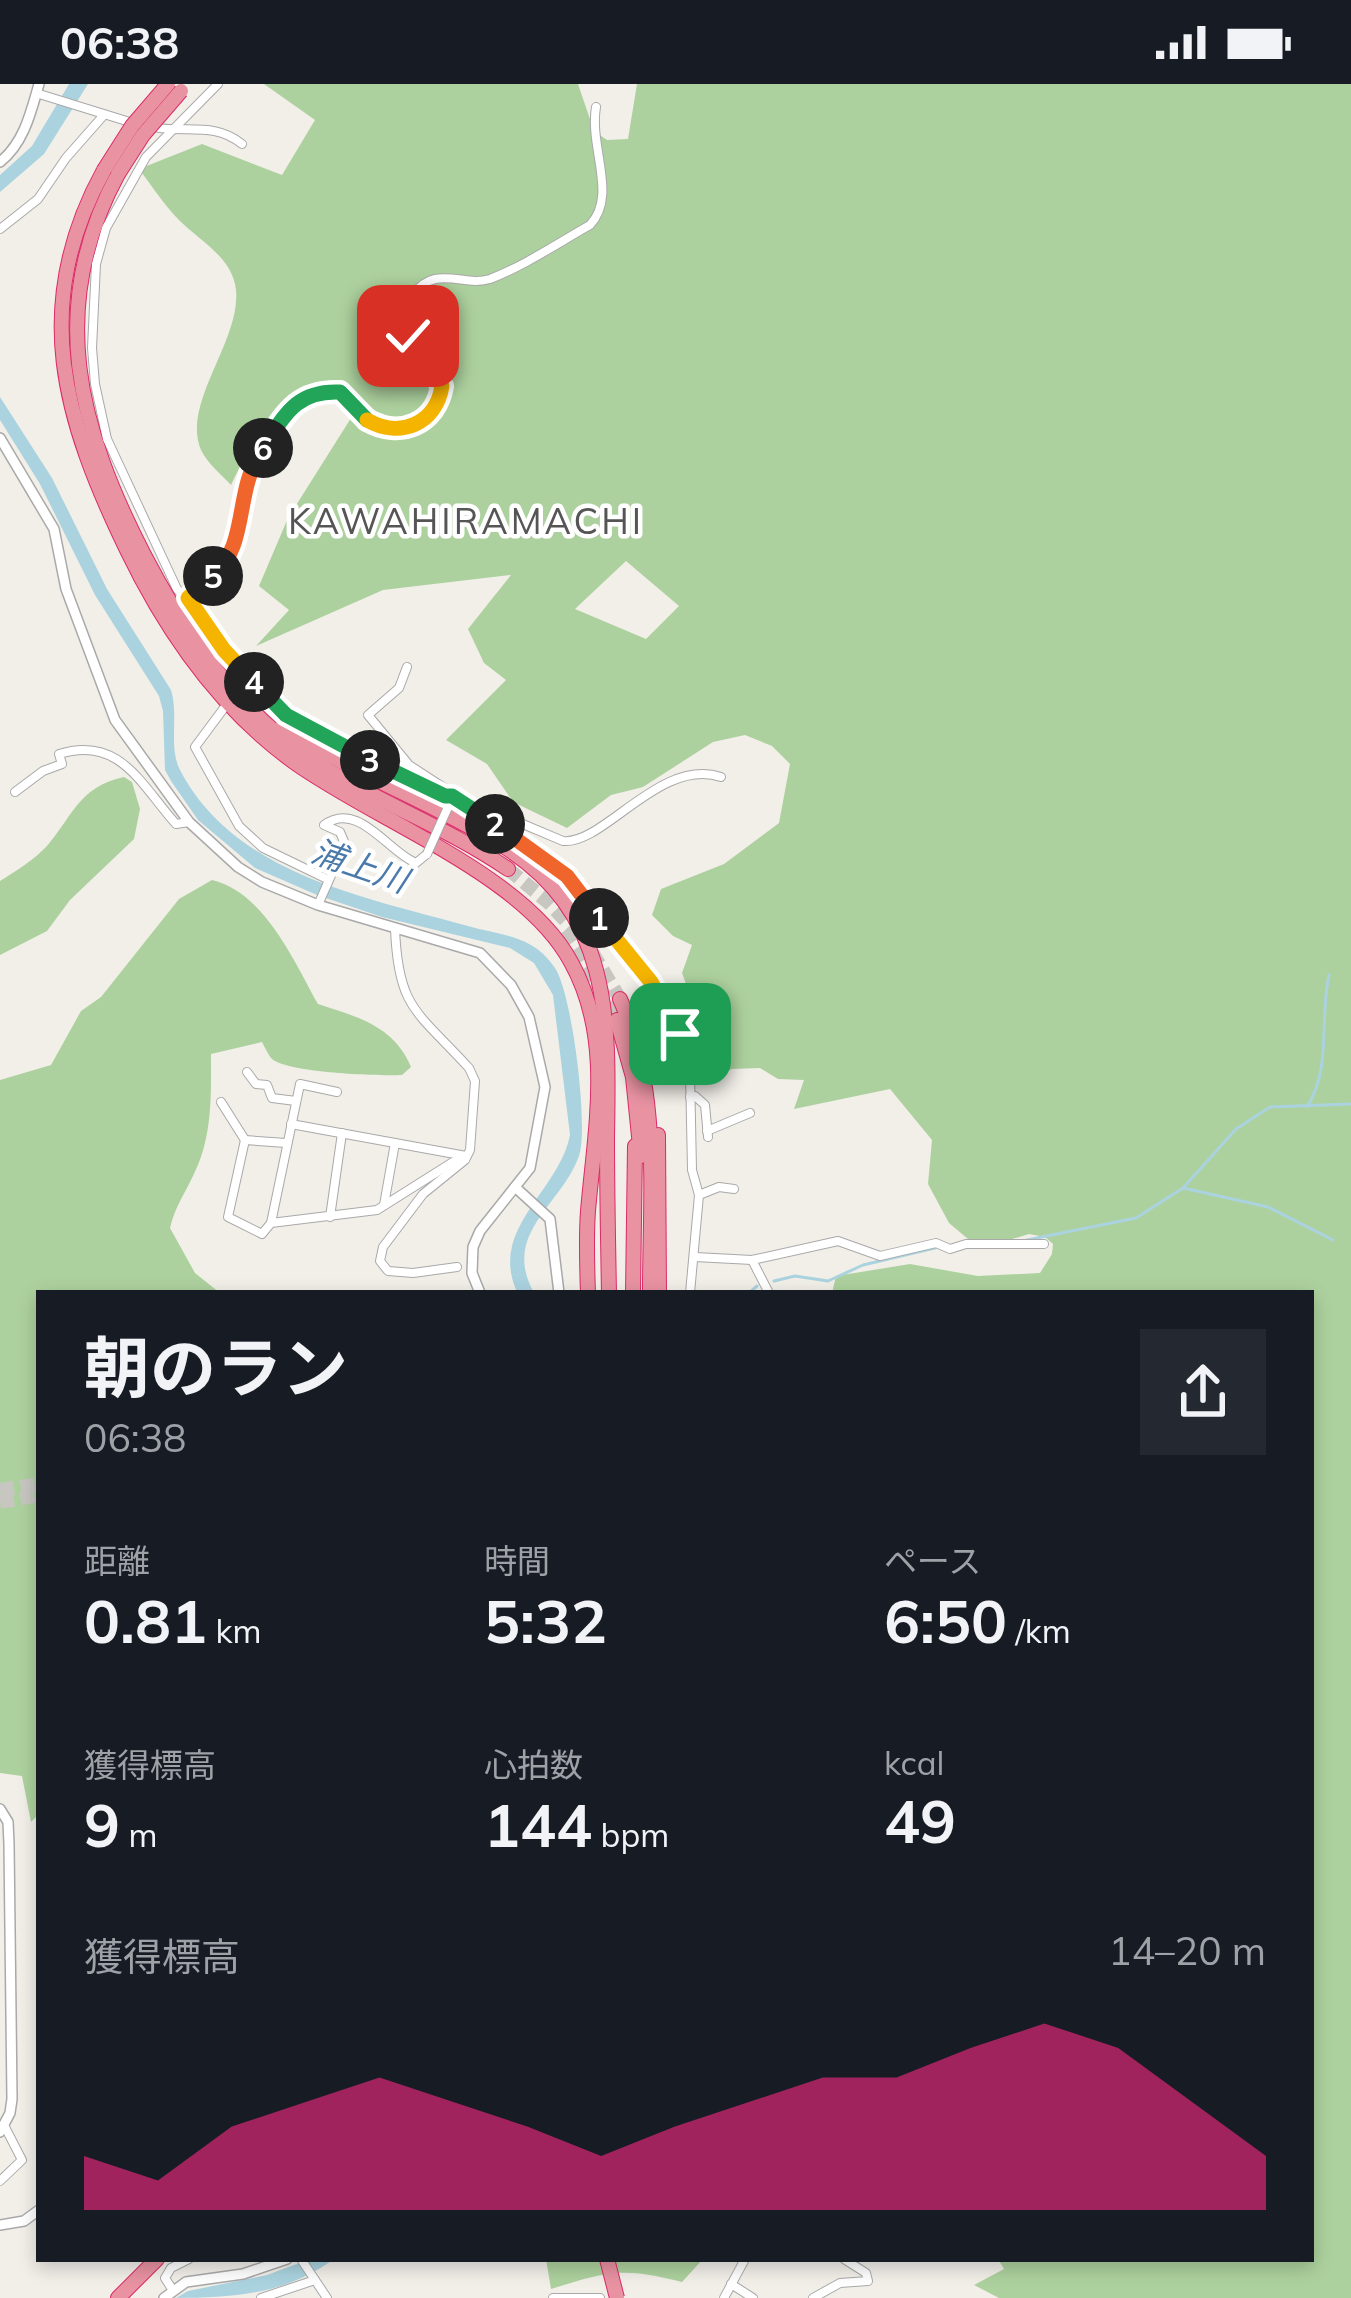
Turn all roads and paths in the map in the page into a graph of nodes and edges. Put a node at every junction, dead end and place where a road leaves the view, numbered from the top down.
1 (218, 84) edge
2 (179, 86) edge
3 (38, 90) edge
4 (596, 107) dead end
5 (103, 116) junction
6 (172, 132) junction
7 (242, 144) dead end
8 (0, 162) edge
9 (111, 172) junction
10 (0, 229) edge
11 (0, 438) edge
12 (188, 598) junction
13 (407, 667) dead end
14 (250, 678) junction
15 (236, 693) junction
16 (224, 708) dead end
17 (721, 777) dead end
18 (15, 792) dead end
19 (452, 796) junction
20 (350, 798) junction
21 (188, 822) junction
22 (508, 869) tunnel mouth
23 (327, 879) junction
24 (319, 902) junction
25 (395, 928) junction
26 (563, 932) tunnel mouth
27 (620, 999) tunnel mouth
28 (616, 1020) tunnel mouth
29 (640, 1054) junction
30 (247, 1072) dead end
31 (338, 1092) dead end
32 (690, 1097) junction
33 (296, 1100) junction
34 (636, 1100) junction
35 (221, 1102) dead end
36 (750, 1113) dead end
37 (291, 1124) junction
38 (343, 1133) junction
39 (244, 1140) junction
40 (286, 1143) junction
41 (394, 1143) junction
42 (467, 1157) junction
43 (515, 1186) junction
44 (734, 1189) dead end
45 (699, 1196) junction
46 (384, 1207) junction
47 (330, 1217) junction
48 (271, 1223) junction
49 (1044, 1244) dead end
50 (695, 1257) junction
51 (752, 1260) junction
52 (457, 1267) dead end
53 (479, 1290) edge
54 (559, 1290) edge
55 (588, 1290) edge
56 (609, 1290) edge
57 (633, 1290) edge
58 (646, 1290) edge
59 (646, 1290) edge
60 (659, 1290) edge
61 (690, 1290) edge
62 (767, 1290) edge
63 (0, 1809) edge
64 (4, 1844) edge
65 (2, 2130) edge
66 (0, 2181) edge
67 (36, 2212) edge
68 (0, 2225) edge
69 (157, 2262) edge
70 (183, 2262) edge
71 (278, 2262) edge
72 (303, 2262) edge
73 (608, 2262) edge
74 (743, 2262) edge
75 (849, 2262) edge
76 (315, 2279) junction
77 (731, 2284) junction
78 (168, 2294) edge
79 (286, 2295) edge
80 (122, 2298) edge
81 (260, 2298) edge
82 (327, 2298) edge
83 (553, 2298) edge
84 (600, 2298) edge
85 (617, 2298) edge
86 (724, 2298) edge
87 (753, 2298) edge
88 (813, 2298) edge

1 - 6 street
2 - 9 highway, bridge
3 - 5 street
3 - 8 street
4 - 12 street
5 - 6 street
5 - 10 street
6 - 7 street
6 - 12 street
9 - 15 highway
9 - 20 highway
11 - 21 street
12 - 14 street
13 - 19 street
14 - 15 street
14 - 19 street
15 - 22 highway
15 - 56 highway
16 - 23 street
17 - 19 street
18 - 21 street
19 - 23 street, bridge
19 - 32 street
20 - 26 highway
20 - 55 highway
21 - 24 street
23 - 24 street
24 - 25 street
25 - 42 street
25 - 43 street
27 - 29 highway
28 - 34 highway
29 - 58 highway
29 - 60 highway
30 - 33 street
31 - 33 street
32 - 36 street
32 - 45 street
33 - 37 street
34 - 57 highway
34 - 59 highway
35 - 39 street
37 - 38 street
37 - 40 street
38 - 41 street
38 - 47 street
39 - 40 street
39 - 48 street
40 - 48 street
41 - 42 street
41 - 46 street
42 - 46 street
42 - 52 street
43 - 53 street
43 - 54 street
44 - 45 street
45 - 50 street
46 - 47 street
47 - 48 street
49 - 51 street
50 - 51 street
50 - 61 street
51 - 62 street
63 - 64 street
64 - 65 street
65 - 66 street
67 - 68 street
69 - 80 highway
70 - 78 street
71 - 78 street
72 - 76 street
73 - 85 highway, bridge
74 - 77 street
75 - 88 street
76 - 79 street
76 - 82 street
77 - 86 street
77 - 87 street
79 - 81 street
83 - 84 street

